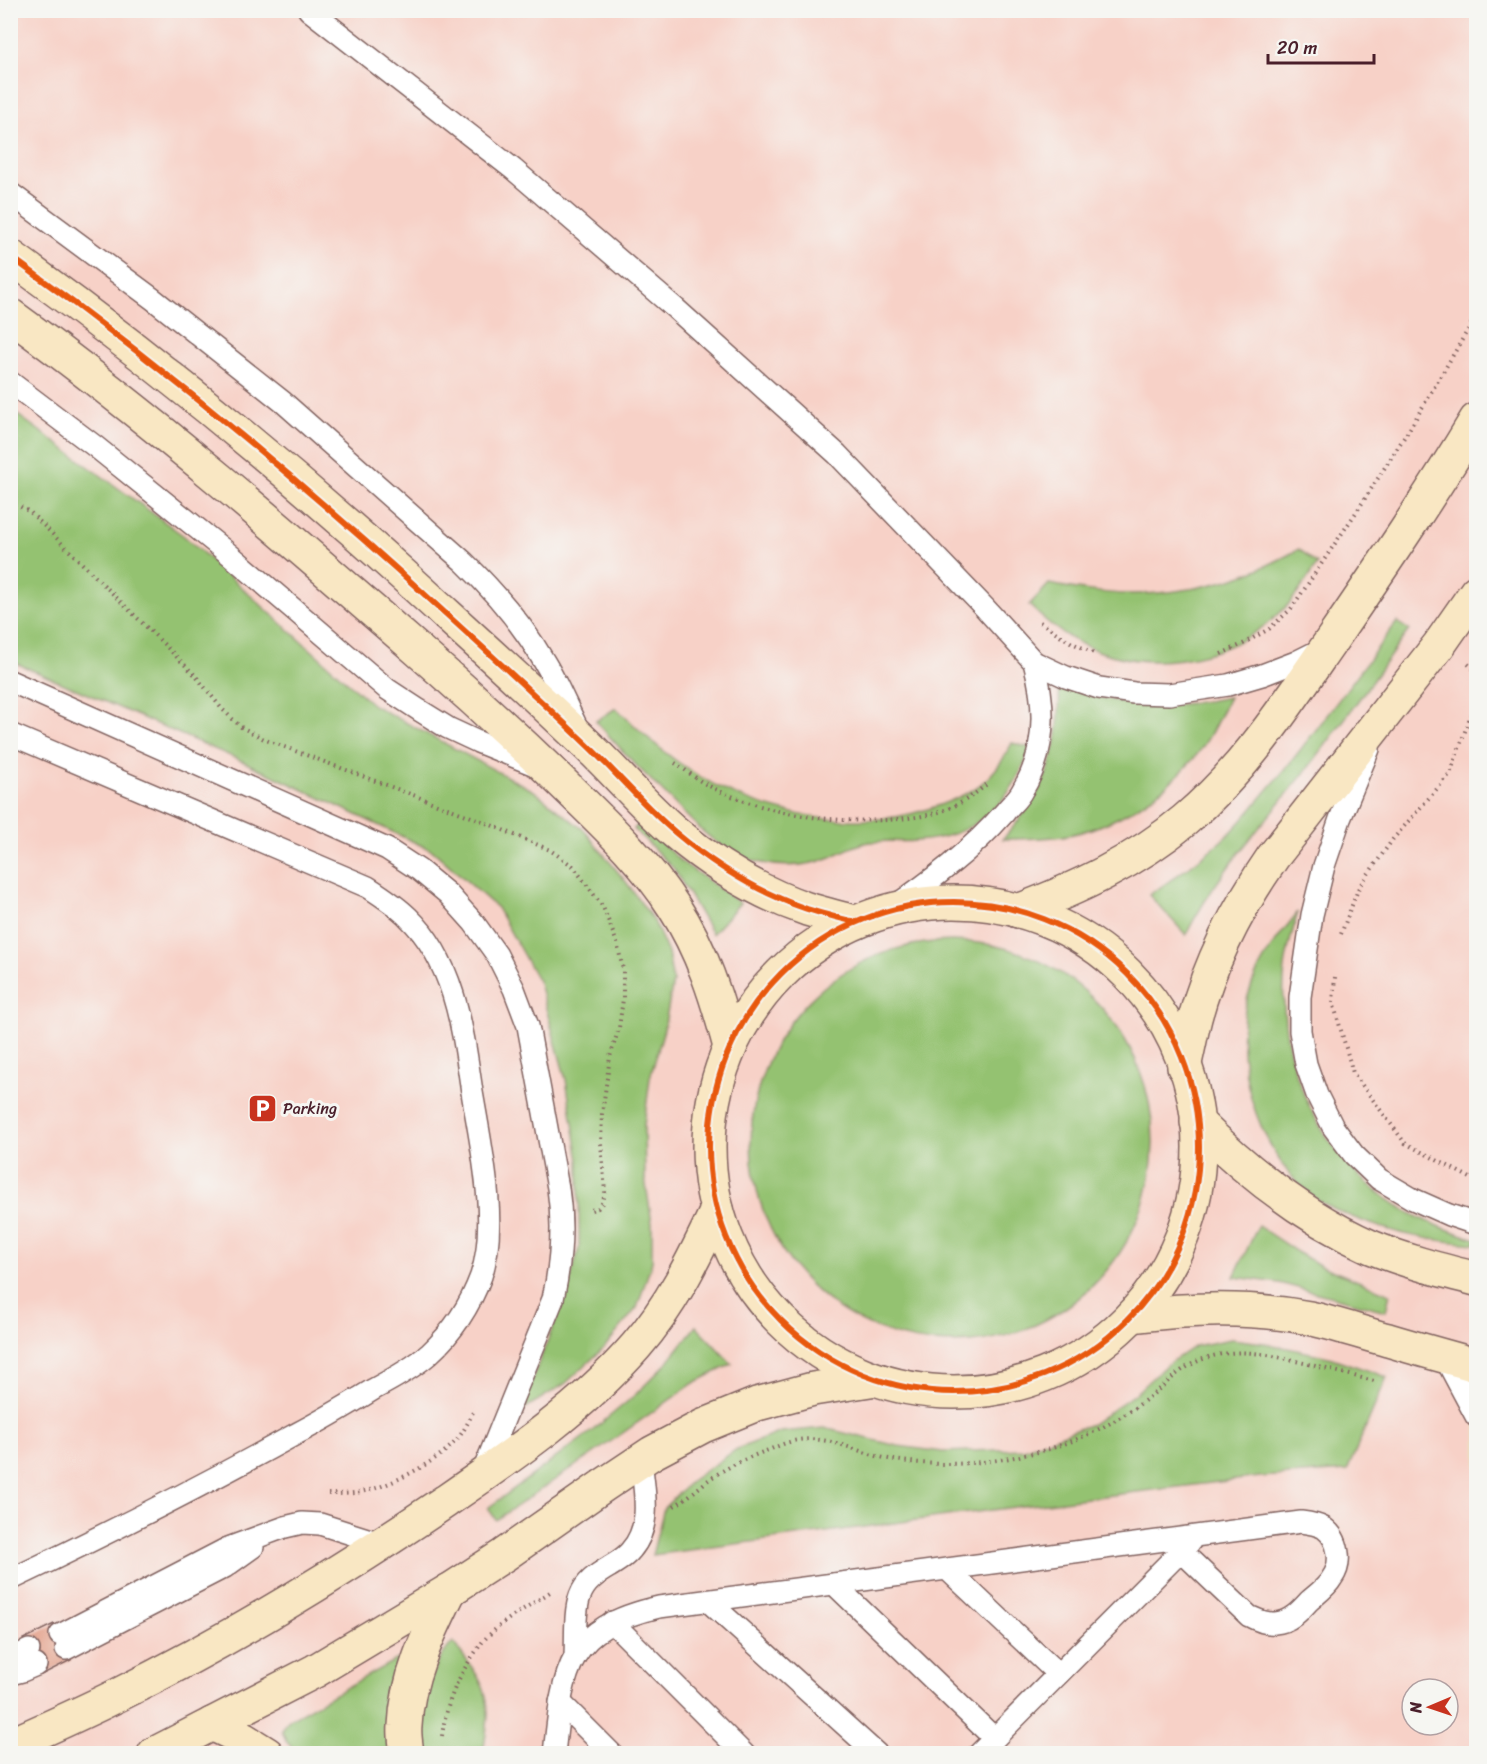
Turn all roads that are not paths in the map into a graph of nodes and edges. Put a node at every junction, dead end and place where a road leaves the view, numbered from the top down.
1 (309, 10) edge
2 (10, 193) edge
3 (10, 256) edge
4 (10, 315) edge
5 (10, 382) edge
6 (1476, 420) edge
7 (1476, 592) edge
8 (1327, 646) junction
9 (1034, 662) junction
10 (10, 681) edge
11 (1381, 719) junction
12 (10, 734) edge
13 (584, 742) junction
14 (551, 771) junction
15 (889, 910) junction
16 (1018, 910) junction
17 (855, 922) junction
18 (730, 1047) junction
19 (1184, 1067) junction
20 (1197, 1122) junction
21 (717, 1210) junction
22 (1476, 1224) edge
23 (1476, 1279) edge
24 (1132, 1316) junction
25 (1444, 1356) junction
26 (1476, 1365) edge
27 (870, 1380) junction
28 (1476, 1416) edge
29 (641, 1460) junction
30 (480, 1477) junction
31 (383, 1544) junction
32 (1188, 1544) junction
33 (948, 1570) junction
34 (10, 1580) edge
35 (834, 1584) junction
36 (450, 1590) junction
37 (708, 1601) junction
38 (612, 1622) junction
39 (63, 1642) dead end
40 (575, 1656) junction
41 (25, 1658) edge
42 (10, 1674) edge
43 (1058, 1674) junction
44 (560, 1702) junction
45 (212, 1724) junction
46 (994, 1738) junction
47 (10, 1745) edge
48 (154, 1754) edge
49 (267, 1754) edge
50 (407, 1754) edge
51 (554, 1754) edge
52 (612, 1754) edge
53 (744, 1754) edge
54 (877, 1754) edge
55 (979, 1754) edge

1 - 9 lane
2 - 13 lane
3 - 13 street
4 - 14 street
5 - 14 lane
6 - 8 street
7 - 11 street
8 - 9 lane
8 - 16 street
9 - 15 lane
10 - 30 lane
11 - 19 street
11 - 22 lane
12 - 34 lane
13 - 17 street
14 - 18 street
15 - 16 street
15 - 17 street
16 - 19 street
17 - 18 street
18 - 21 street
19 - 20 street
20 - 23 street
20 - 24 street
21 - 27 street
21 - 30 street
24 - 25 street
24 - 27 street
25 - 26 street
25 - 28 lane
27 - 29 street
29 - 36 street
29 - 40 lane
30 - 31 street
31 - 39 lane
31 - 47 street
32 - 32 lane
32 - 33 lane
32 - 43 lane
33 - 35 lane
33 - 43 lane
35 - 37 lane
35 - 46 lane
36 - 45 street
36 - 50 street
37 - 38 lane
37 - 54 lane
38 - 40 lane
38 - 53 lane
40 - 44 lane
41 - 42 lane
43 - 46 lane
44 - 51 lane
44 - 52 lane
45 - 48 street
45 - 49 street
46 - 55 lane

